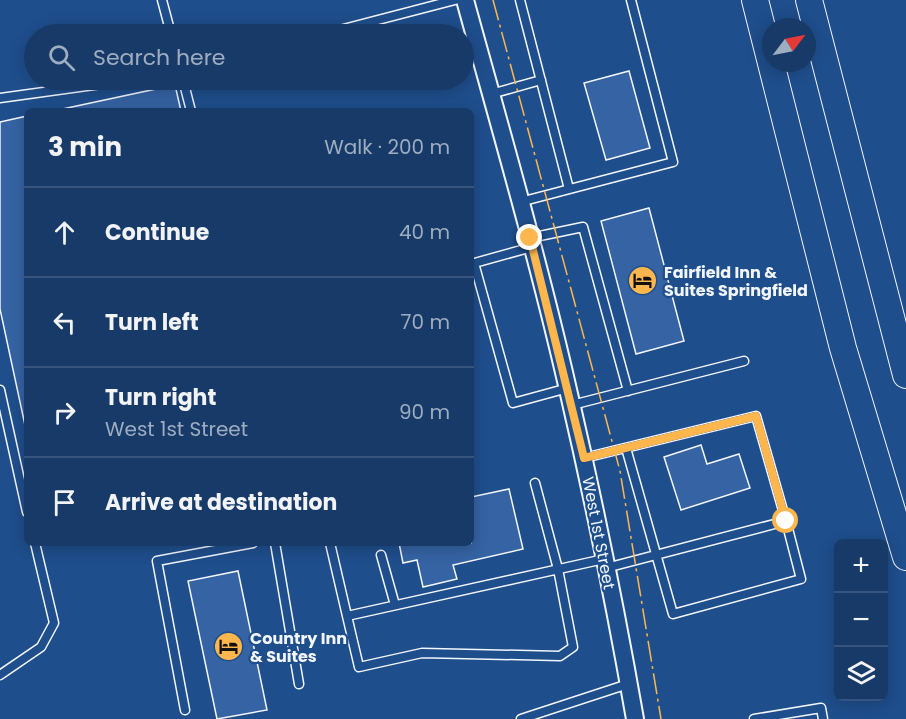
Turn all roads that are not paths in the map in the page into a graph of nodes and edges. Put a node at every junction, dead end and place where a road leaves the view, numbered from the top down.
1 (162, 0) edge
2 (455, 0) edge
3 (465, 0) edge
4 (520, 0) edge
5 (631, 0) edge
6 (754, 0) edge
7 (808, 0) edge
8 (168, 24) edge
9 (363, 24) edge
10 (471, 24) edge
11 (474, 34) edge
12 (541, 80) junction
13 (58, 90) edge
14 (186, 90) edge
15 (490, 94) junction
16 (0, 98) edge
17 (190, 108) edge
18 (569, 189) junction
19 (520, 202) junction
20 (531, 243) junction
21 (474, 263) edge
22 (474, 271) edge
23 (744, 361) dead end
24 (906, 375) edge
25 (568, 388) junction
26 (0, 390) edge
27 (628, 391) junction
28 (572, 405) junction
29 (626, 448) junction
30 (584, 458) junction
31 (535, 483) dead end
32 (24, 498) edge
33 (786, 521) junction
34 (35, 546) edge
35 (237, 546) edge
36 (276, 546) edge
37 (331, 546) edge
38 (381, 555) dead end
39 (656, 555) junction
40 (906, 556) edge
41 (605, 564) junction
42 (558, 569) junction
43 (395, 605) junction
44 (347, 616) junction
45 (0, 675) edge
46 (299, 684) dead end
47 (628, 684) junction
48 (185, 710) dead end
49 (521, 719) edge
50 (635, 719) edge
51 (754, 719) edge
52 (823, 719) edge

1 - 8 lane
2 - 9 lane
3 - 10 street, West 1st Street
4 - 12 lane
5 - 18 lane
6 - 40 main road
7 - 24 main road
11 - 15 street, West 1st Street
12 - 15 lane
12 - 18 lane
13 - 16 lane
14 - 17 lane
15 - 19 street, West 1st Street
18 - 19 lane
19 - 20 street, West 1st Street
20 - 21 lane
20 - 25 street, West 1st Street
20 - 27 lane
22 - 25 lane
23 - 27 lane
25 - 28 street, West 1st Street
26 - 32 lane
27 - 28 lane
28 - 30 street, West 1st Street
29 - 30 lane
29 - 33 lane
29 - 39 lane
30 - 41 street, West 1st Street
31 - 42 lane
33 - 39 lane
33 - 39 lane
34 - 45 lane
35 - 48 lane
36 - 46 lane
37 - 44 lane
38 - 43 lane
39 - 41 lane
41 - 42 lane
41 - 47 street, West 1st Street
42 - 43 lane
42 - 44 lane
43 - 44 lane
47 - 49 lane
47 - 50 street, West 1st Street
51 - 52 lane

